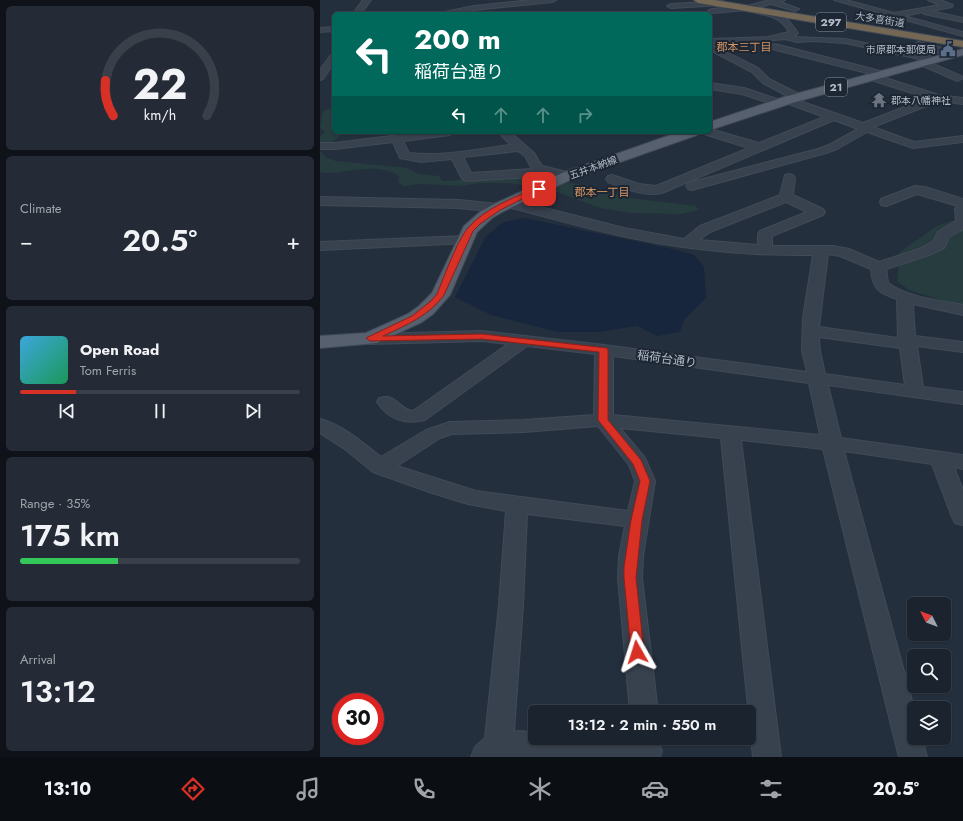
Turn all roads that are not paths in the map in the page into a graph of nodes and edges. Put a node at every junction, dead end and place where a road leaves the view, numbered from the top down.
1 (367, 0) edge
2 (552, 0) edge
3 (698, 0) edge
4 (843, 0) edge
5 (773, 1) edge
6 (939, 2) edge
7 (720, 4) junction
8 (500, 5) junction
9 (671, 6) dead end
10 (751, 9) junction
11 (796, 9) dead end
12 (918, 9) junction
13 (956, 9) dead end
14 (712, 11) dead end
15 (359, 12) edge
16 (456, 12) edge
17 (509, 12) dead end
18 (893, 16) junction
19 (963, 20) edge
20 (847, 24) junction
21 (332, 29) edge
22 (320, 30) edge
23 (834, 31) dead end
24 (963, 34) edge
25 (786, 37) junction
26 (847, 38) junction
27 (759, 40) junction
28 (712, 41) edge
29 (903, 41) dead end
30 (963, 44) edge
31 (712, 48) edge
32 (959, 53) edge
33 (841, 54) dead end
34 (320, 57) edge
35 (332, 57) edge
36 (821, 58) junction
37 (734, 59) junction
38 (332, 60) edge
39 (718, 61) dead end
40 (872, 61) dead end
41 (929, 62) junction
42 (851, 66) junction
43 (880, 72) junction
44 (320, 77) edge
45 (958, 78) dead end
46 (924, 83) dead end
47 (712, 86) edge
48 (925, 94) junction
49 (963, 96) edge
50 (938, 98) junction
51 (949, 98) junction
52 (789, 100) junction
53 (963, 101) edge
54 (832, 117) junction
55 (712, 125) edge
56 (866, 128) junction
57 (712, 133) edge
58 (424, 134) edge
59 (505, 134) edge
60 (682, 134) edge
61 (411, 135) edge
62 (397, 139) junction
63 (963, 139) edge
64 (948, 141) junction
65 (320, 146) edge
66 (521, 147) junction
67 (758, 148) junction
68 (963, 148) edge
69 (456, 155) junction
70 (792, 160) junction
71 (542, 170) junction
72 (567, 176) junction
73 (789, 178) dead end
74 (612, 179) dead end
75 (670, 185) junction
76 (786, 197) junction
77 (320, 201) edge
78 (886, 202) dead end
79 (963, 203) edge
80 (504, 206) junction
81 (963, 208) edge
82 (465, 240) junction
83 (687, 243) junction
84 (320, 246) edge
85 (765, 249) junction
86 (822, 251) junction
87 (878, 267) junction
88 (905, 297) junction
89 (963, 310) edge
90 (811, 331) junction
91 (370, 338) junction
92 (523, 341) junction
93 (320, 342) edge
94 (907, 342) junction
95 (963, 347) edge
96 (604, 350) junction
97 (818, 379) junction
98 (915, 392) junction
99 (963, 398) edge
100 (386, 402) dead end
101 (603, 420) junction
102 (320, 425) edge
103 (730, 434) junction
104 (832, 443) junction
105 (940, 459) junction
106 (963, 462) edge
107 (380, 467) junction
108 (517, 505) junction
109 (963, 517) edge
110 (637, 520) junction
111 (643, 705) edge
112 (647, 749) edge
113 (492, 751) edge
114 (766, 757) edge
115 (913, 757) edge

1 - 15 street
2 - 8 street
3 - 7 highway, 大多喜街道 / 297
4 - 18 street
5 - 10 street
5 - 11 street
6 - 12 street
6 - 13 street
7 - 9 street
7 - 10 highway, 大多喜街道 / 297
8 - 16 street
8 - 17 street
10 - 14 street
10 - 20 highway, 大多喜街道 / 297
10 - 25 street
12 - 18 street
12 - 19 street
18 - 24 street
20 - 26 street
20 - 30 highway, 大多喜街道 / 297
21 - 22 street
23 - 26 street
25 - 26 street
25 - 27 street
26 - 41 street
27 - 28 street
27 - 36 street
29 - 32 street
31 - 37 street
32 - 41 main road, 21
33 - 36 street
34 - 35 street
36 - 42 street
37 - 39 street
37 - 52 street
38 - 44 street
40 - 42 street
41 - 43 main road, 21
41 - 45 street
42 - 43 street
43 - 48 street
43 - 52 main road, 21
46 - 48 street
47 - 52 street
48 - 50 street
49 - 51 street
50 - 51 street
50 - 56 street
51 - 53 street
52 - 54 street
52 - 55 main road, 21
54 - 56 street
54 - 67 street
56 - 64 street
56 - 70 street
57 - 67 street
58 - 61 street
59 - 66 street
60 - 72 main road, 五井本納線
61 - 62 street
62 - 65 street
62 - 69 street
63 - 64 street
64 - 68 street
66 - 69 street
66 - 71 street
67 - 70 street
67 - 75 street
69 - 71 street
70 - 75 street
71 - 72 street
72 - 80 main road, 五井本納線
73 - 76 street
74 - 75 street
76 - 83 street
76 - 85 street
77 - 80 street
78 - 79 street
80 - 82 main road, 五井本納線
80 - 83 street
81 - 87 street
82 - 84 street
82 - 91 main road, 五井本納線
83 - 85 street
85 - 86 street
86 - 87 street
86 - 90 street
87 - 88 street
88 - 89 street
88 - 94 street
90 - 94 street
90 - 97 street
91 - 92 street, 稲荷台通り
91 - 93 main road, 五井本納線
92 - 96 street, 稲荷台通り
92 - 100 street
94 - 95 street
94 - 98 street
96 - 97 street, 稲荷台通り
96 - 101 street
97 - 98 street, 稲荷台通り
97 - 104 street
98 - 99 street, 稲荷台通り
101 - 103 street
101 - 107 street
101 - 110 street
102 - 107 street
103 - 104 street
103 - 114 street
104 - 105 street
104 - 115 street
105 - 106 street
105 - 109 street
107 - 108 street
108 - 110 street
108 - 113 street
110 - 111 street
112 - 113 street

